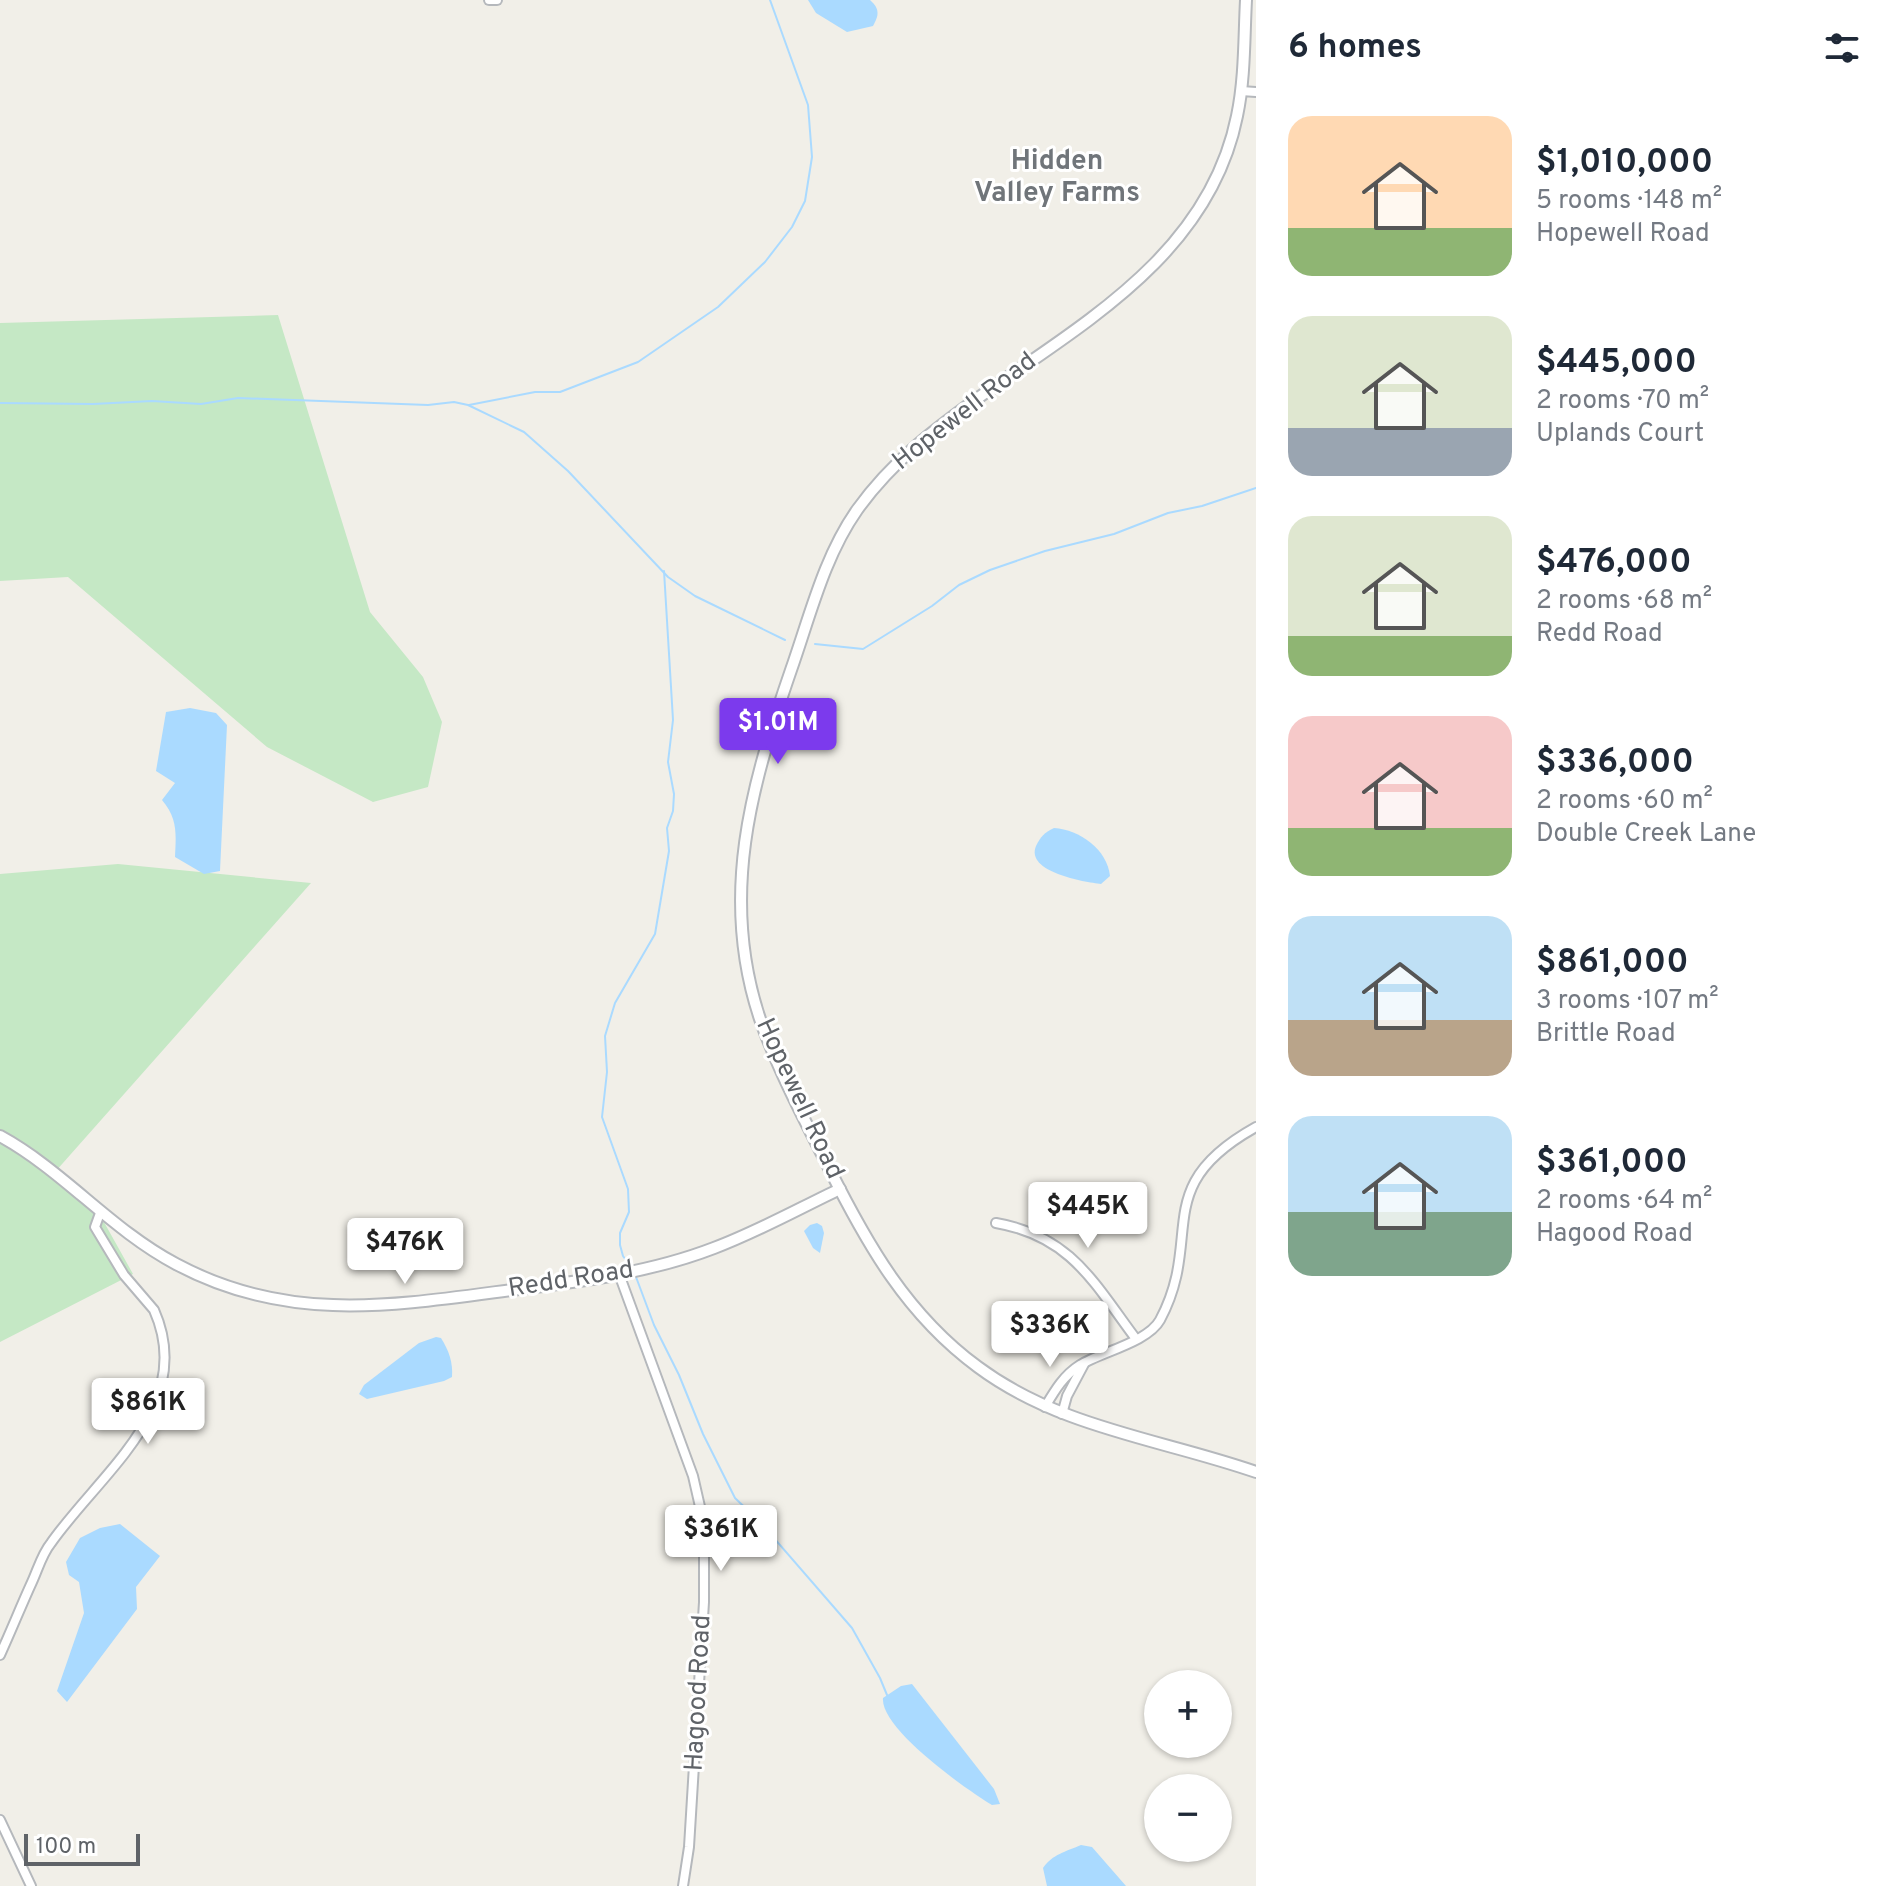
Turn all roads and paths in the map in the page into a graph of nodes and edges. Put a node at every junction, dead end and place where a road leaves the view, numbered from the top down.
1 (489, 0) edge
2 (497, 0) edge
3 (1246, 0) edge
4 (1241, 91) junction
5 (1256, 92) edge
6 (1256, 1127) edge
7 (0, 1136) edge
8 (840, 1189) junction
9 (100, 1213) junction
10 (996, 1223) dead end
11 (619, 1274) junction
12 (1136, 1339) junction
13 (1084, 1363) junction
14 (1045, 1407) junction
15 (1062, 1414) junction
16 (1256, 1472) edge
17 (0, 1655) edge
18 (0, 1820) edge
19 (31, 1886) edge
20 (683, 1886) edge

1 - 2 street
3 - 4 street, Hopewell Road
4 - 5 street
4 - 8 street, Hopewell Road
6 - 12 street
7 - 9 street, Redd Road
8 - 11 street, Redd Road
8 - 14 street, Hopewell Road
9 - 11 street, Redd Road
9 - 17 street
10 - 12 street
11 - 20 street, Hagood Road
12 - 13 street
13 - 14 street
13 - 15 street
14 - 15 street, Hopewell Road
15 - 16 street, Hopewell Road
18 - 19 street

